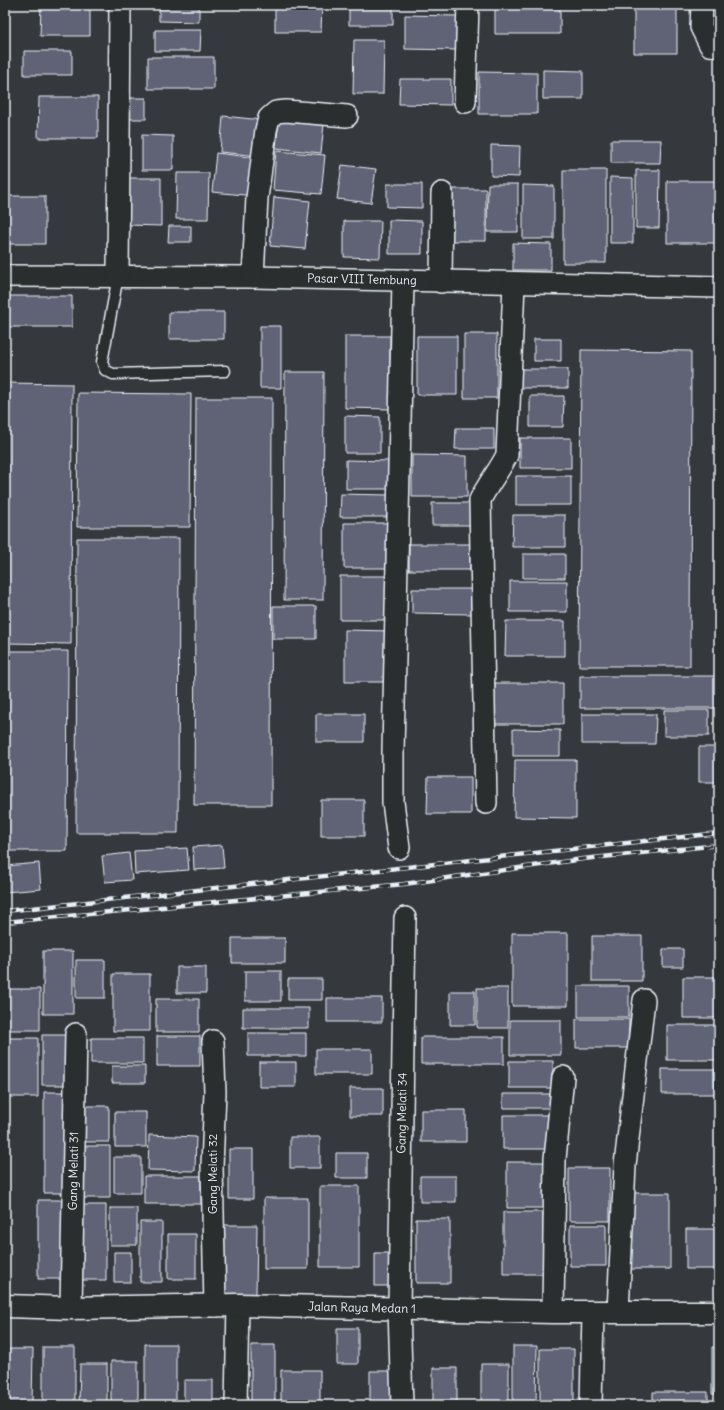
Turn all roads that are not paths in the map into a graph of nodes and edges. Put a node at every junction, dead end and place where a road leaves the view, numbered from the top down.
1 (120, 5) edge
2 (468, 5) edge
3 (702, 5) edge
4 (719, 46) edge
5 (465, 102) dead end
6 (347, 116) dead end
7 (442, 193) dead end
8 (5, 276) edge
9 (118, 276) junction
10 (253, 277) junction
11 (403, 280) junction
12 (441, 282) junction
13 (514, 283) junction
14 (719, 287) edge
15 (225, 371) dead end
16 (486, 803) dead end
17 (399, 848) dead end
18 (405, 918) dead end
19 (644, 1000) dead end
20 (76, 1034) dead end
21 (213, 1041) dead end
22 (563, 1077) dead end
23 (5, 1306) edge
24 (215, 1306) junction
25 (238, 1306) junction
26 (71, 1308) junction
27 (399, 1308) junction
28 (553, 1312) junction
29 (593, 1312) junction
30 (618, 1312) junction
31 (719, 1312) edge
32 (236, 1405) edge
33 (402, 1405) edge
34 (591, 1405) edge

1 - 9 street
2 - 5 street
3 - 4 street
6 - 10 street
7 - 12 street
8 - 9 street, Pasar VIII Tembung
9 - 10 street, Pasar VIII Tembung
9 - 15 lane
10 - 11 street, Pasar VIII Tembung
11 - 12 street, Pasar VIII Tembung
11 - 17 street
12 - 13 street, Pasar VIII Tembung
13 - 14 street, Pasar VIII Tembung
13 - 16 street
18 - 27 street, Gang Melati 34
19 - 30 street
20 - 26 street, Gang Melati 31
21 - 24 street, Gang Melati 32
22 - 28 street
23 - 26 street, Jalan Raya Medan 1
24 - 25 street, Jalan Raya Medan 1
24 - 26 street, Jalan Raya Medan 1
25 - 27 street, Jalan Raya Medan 1
25 - 32 street
27 - 28 street, Jalan Raya Medan 1
27 - 33 street, Gang Melati 34
28 - 29 street, Jalan Raya Medan 1
29 - 30 street, Jalan Raya Medan 1
29 - 34 street
30 - 31 street, Jalan Raya Medan 1

